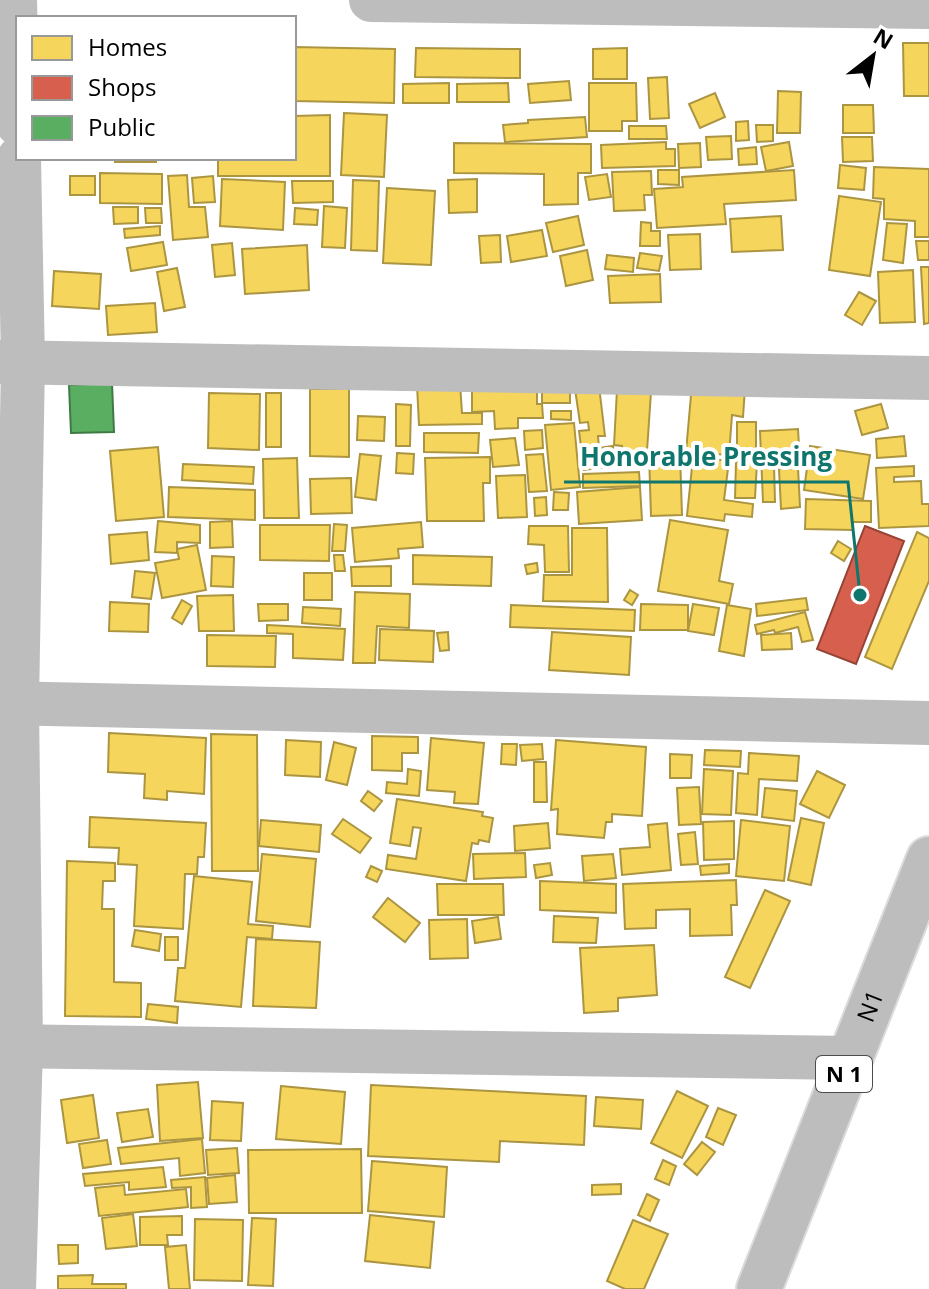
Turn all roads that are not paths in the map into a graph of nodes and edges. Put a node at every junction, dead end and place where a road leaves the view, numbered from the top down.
1 (15, 0) edge
2 (371, 0) edge
3 (929, 7) edge
4 (16, 41) edge
5 (19, 160) edge
6 (11, 362) edge
7 (929, 378) edge
8 (8, 703) edge
9 (929, 723) edge
10 (929, 859) edge
11 (10, 1046) edge
12 (851, 1058) junction
13 (14, 1289) edge
14 (759, 1289) edge

1 - 4 main road
2 - 3 main road
5 - 6 main road
6 - 7 main road
6 - 8 main road
8 - 9 main road
8 - 11 main road
10 - 12 main road, N1 / N 1
11 - 12 main road
11 - 13 main road
12 - 14 main road, N1 / N 1

